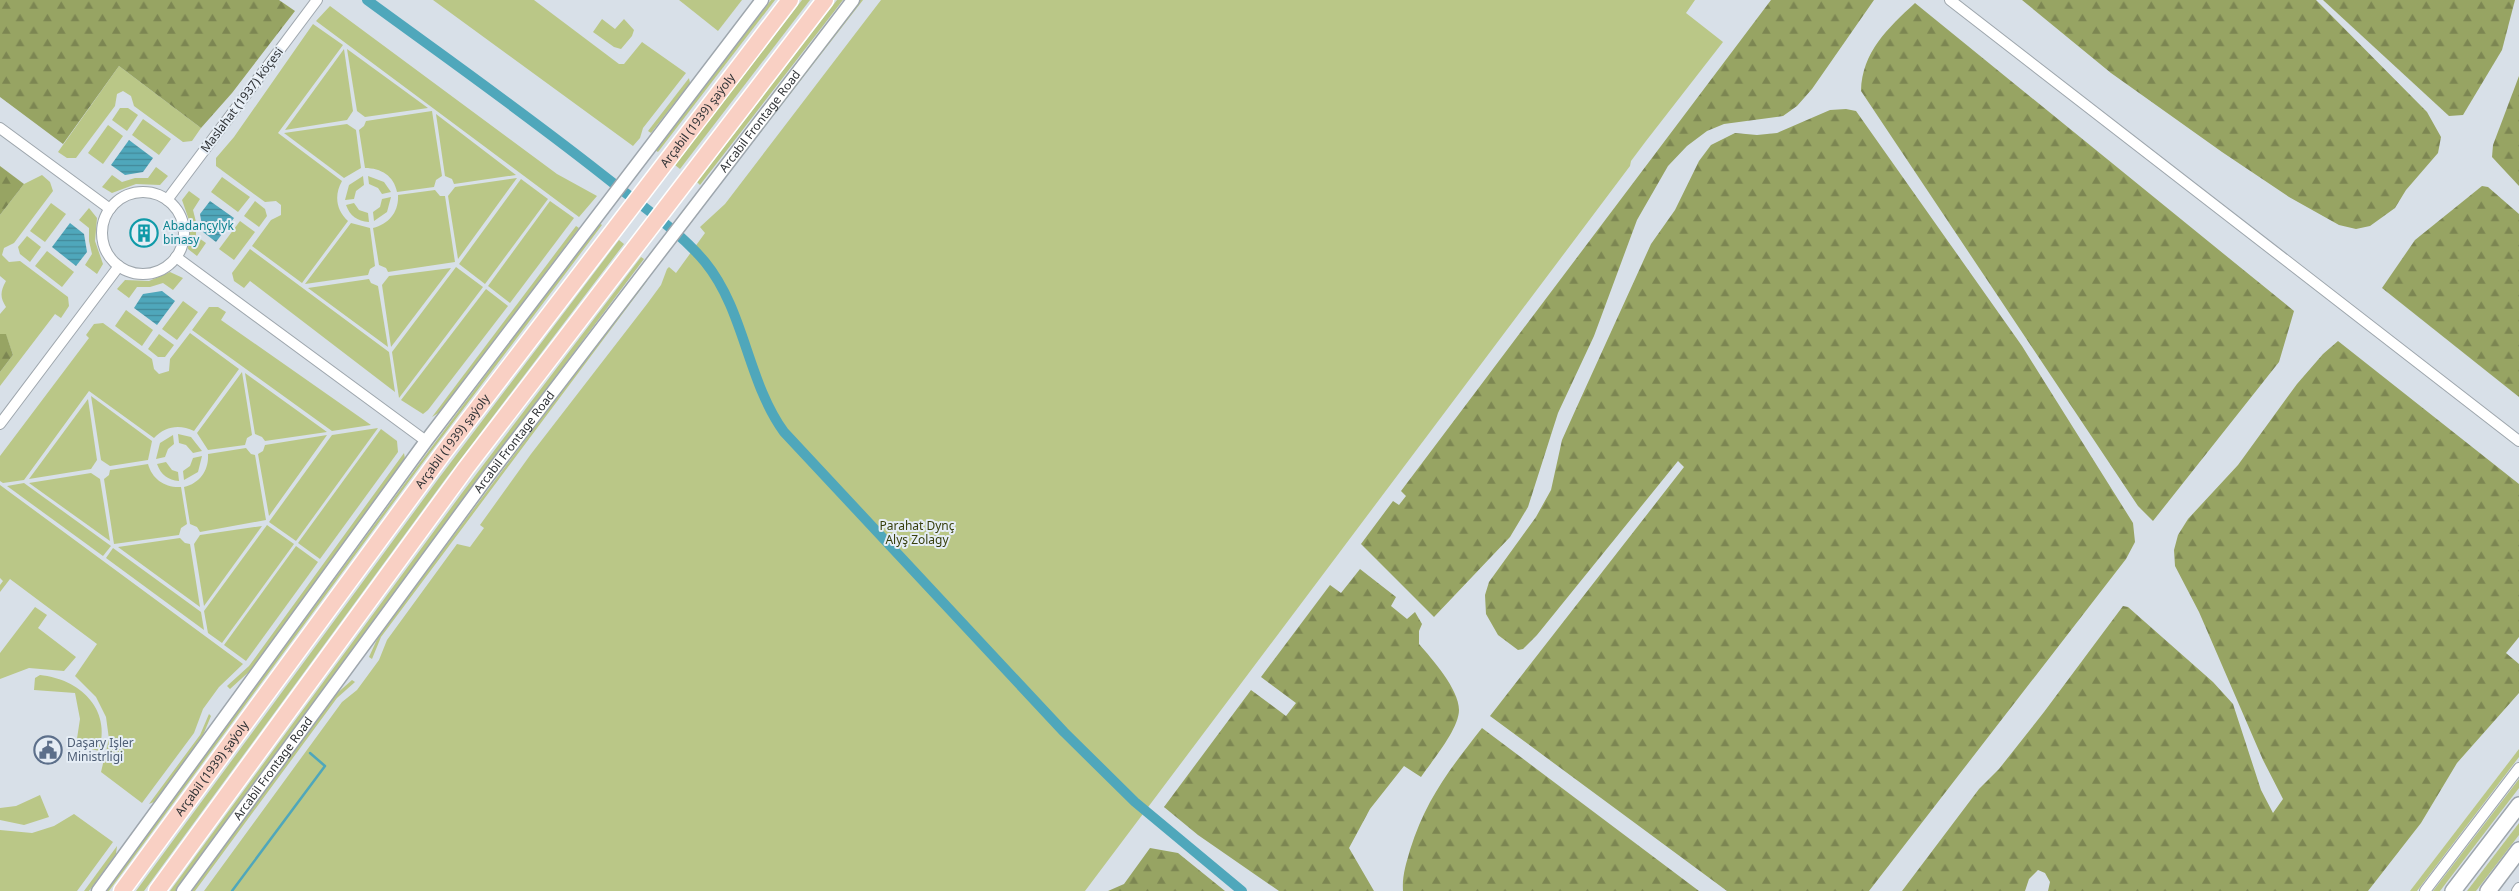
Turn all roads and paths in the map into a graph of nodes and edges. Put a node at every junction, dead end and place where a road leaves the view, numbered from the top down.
1 (317, 0) edge
2 (762, 0) edge
3 (790, 0) edge
4 (825, 0) edge
5 (853, 0) edge
6 (1950, 0) edge
7 (0, 128) edge
8 (167, 200) junction
9 (110, 209) junction
10 (176, 257) junction
11 (118, 266) junction
12 (0, 424) edge
13 (426, 441) junction
14 (2519, 441) edge
15 (2519, 768) edge
16 (2519, 805) edge
17 (2519, 850) edge
18 (2519, 888) edge
19 (98, 891) edge
20 (122, 891) edge
21 (157, 891) edge
22 (183, 891) edge
23 (2425, 891) edge
24 (2453, 891) edge
25 (2488, 891) edge
26 (2516, 891) edge

1 - 8 street, Maslahat (1937) köçesi
2 - 13 street
3 - 20 main road, Arçabil (1939) şaýoly
4 - 21 main road
5 - 22 street, Arcabil Frontage Road
6 - 14 street
7 - 9 street
8 - 9 street
8 - 10 street
9 - 11 street
10 - 11 street
10 - 13 street
11 - 12 street
13 - 19 street
15 - 23 street
16 - 24 main road
17 - 25 main road
18 - 26 street

